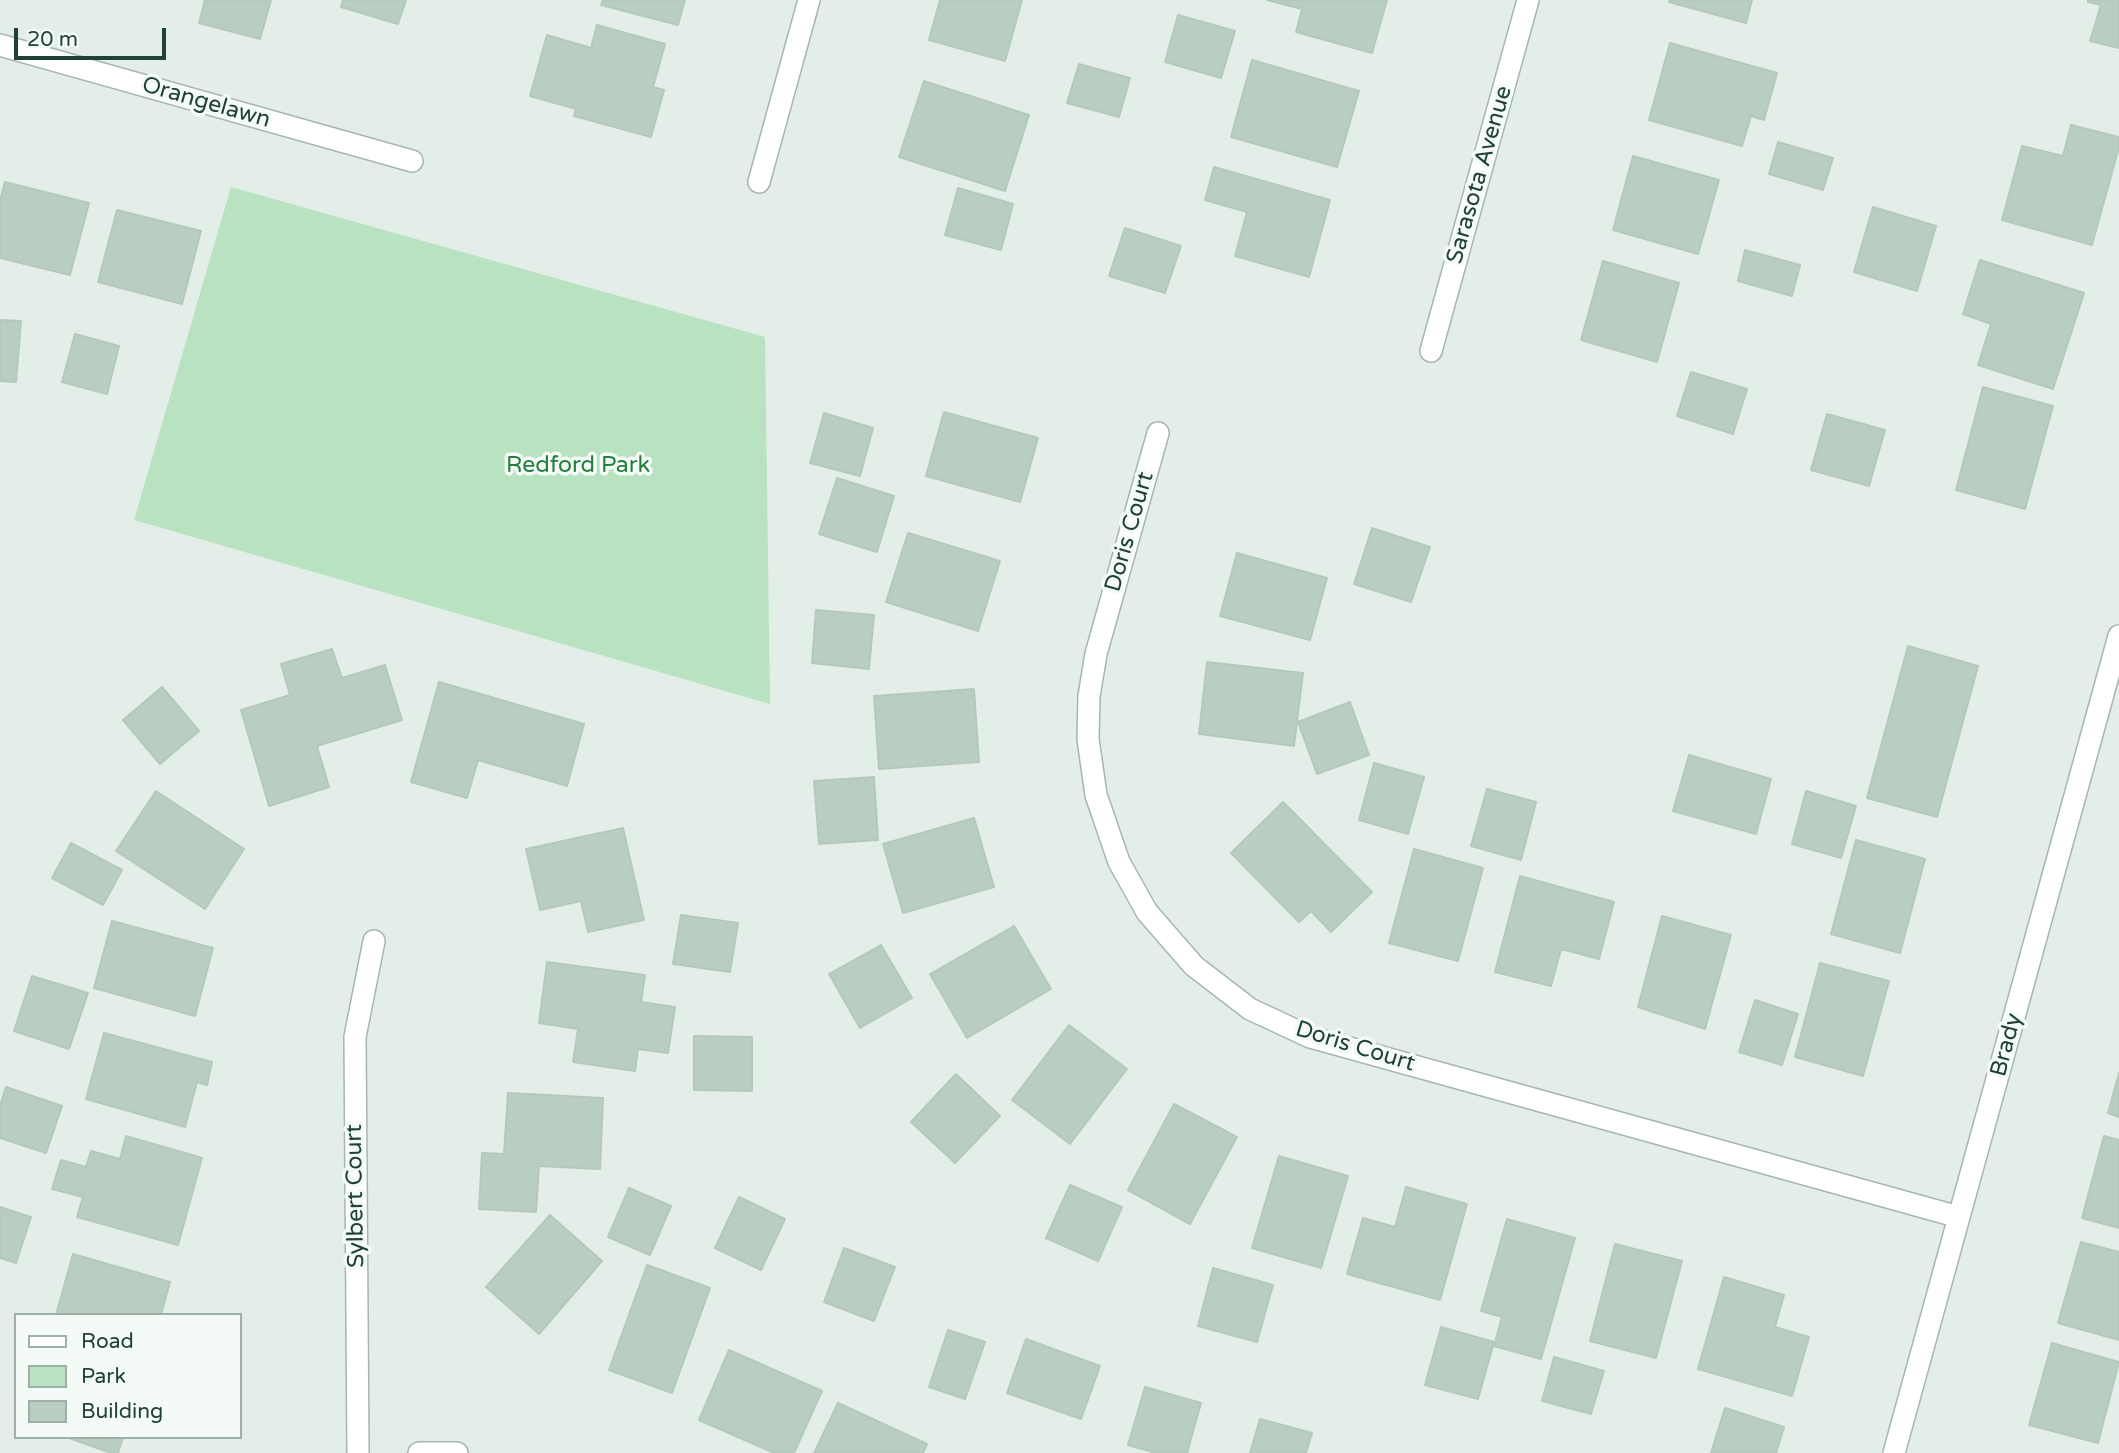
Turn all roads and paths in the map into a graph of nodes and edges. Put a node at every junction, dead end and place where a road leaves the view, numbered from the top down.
1 (809, 0) edge
2 (1528, 0) edge
3 (0, 45) edge
4 (412, 161) dead end
5 (759, 182) dead end
6 (1431, 351) dead end
7 (1158, 433) dead end
8 (2119, 636) edge
9 (374, 941) dead end
10 (1959, 1217) junction
11 (358, 1453) edge
12 (419, 1453) edge
13 (457, 1453) edge
14 (1894, 1453) edge

1 - 5 street
2 - 6 street, Sarasota Avenue
3 - 4 street, Orangelawn
7 - 10 street, Doris Court
8 - 10 street, Brady
9 - 11 street, Sylbert Court
10 - 14 street, Brady
12 - 13 street

